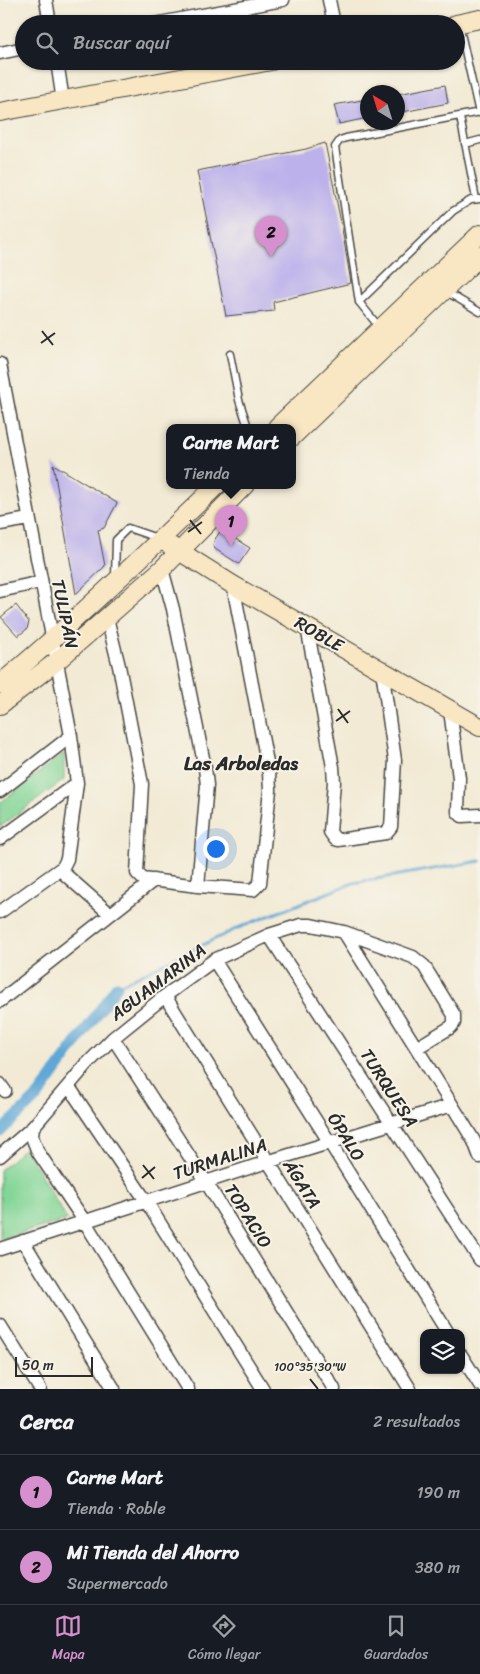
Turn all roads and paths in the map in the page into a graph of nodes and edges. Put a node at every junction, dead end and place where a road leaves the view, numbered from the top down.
1 (46, 0) edge
2 (283, 0) edge
3 (330, 0) edge
4 (48, 15) edge
5 (202, 15) edge
6 (332, 15) edge
7 (480, 19) edge
8 (465, 22) edge
9 (15, 50) edge
10 (0, 53) edge
11 (465, 53) edge
12 (58, 70) edge
13 (224, 70) edge
14 (63, 101) junction
15 (0, 112) edge
16 (479, 112) edge
17 (460, 117) junction
18 (480, 140) edge
19 (465, 144) junction
20 (478, 199) edge
21 (480, 234) edge
22 (480, 256) edge
23 (438, 285) junction
24 (359, 302) junction
25 (480, 312) edge
26 (381, 328) junction
27 (230, 354) dead end
28 (0, 364) edge
29 (247, 424) edge
30 (280, 424) edge
31 (296, 433) edge
32 (213, 489) edge
33 (241, 489) edge
34 (29, 519) junction
35 (0, 524) edge
36 (160, 539) junction
37 (179, 551) junction
38 (162, 569) junction
39 (41, 582) junction
40 (115, 583) junction
41 (233, 586) junction
42 (0, 591) edge
43 (106, 618) junction
44 (307, 627) junction
45 (53, 640) junction
46 (57, 661) junction
47 (382, 670) junction
48 (0, 684) edge
49 (0, 705) edge
50 (450, 710) junction
51 (480, 727) edge
52 (71, 736) junction
53 (77, 783) junction
54 (0, 791) edge
55 (480, 815) edge
56 (0, 839) edge
57 (60, 870) junction
58 (154, 880) junction
59 (198, 886) junction
60 (0, 912) edge
61 (110, 914) junction
62 (344, 932) junction
63 (269, 935) junction
64 (214, 960) junction
65 (165, 996) junction
66 (0, 1001) edge
67 (113, 1038) junction
68 (418, 1048) junction
69 (69, 1087) junction
70 (452, 1104) junction
71 (391, 1123) junction
72 (33, 1127) junction
73 (330, 1143) junction
74 (0, 1156) edge
75 (480, 1157) edge
76 (267, 1162) junction
77 (206, 1182) junction
78 (146, 1201) junction
79 (85, 1222) junction
80 (23, 1241) junction
81 (0, 1249) edge
82 (480, 1260) edge
83 (0, 1325) edge
84 (446, 1329) edge
85 (465, 1361) edge
86 (480, 1385) edge
87 (40, 1389) edge
88 (114, 1389) edge
89 (188, 1389) edge
90 (263, 1389) edge
91 (334, 1389) edge
92 (410, 1389) edge

1 - 4 street
2 - 5 street
3 - 6 street
7 - 8 main road
9 - 10 street
11 - 16 lane
12 - 14 street
13 - 14 main road
14 - 15 main road
16 - 17 lane
17 - 19 lane
17 - 24 lane
18 - 19 lane
19 - 20 lane
20 - 24 lane
21 - 23 main road
22 - 23 main road
23 - 25 lane
23 - 26 main road
23 - 31 main road
24 - 26 lane
26 - 30 main road
27 - 29 lane
28 - 34 street, TULIPÁN
32 - 36 main road
33 - 37 main road
34 - 35 street
34 - 39 street, TULIPÁN
36 - 37 main road, ROBLE
36 - 40 main road
36 - 40 lane
37 - 38 main road
37 - 41 main road, ROBLE
38 - 43 main road
38 - 59 street
39 - 42 street
39 - 45 street, TULIPÁN
40 - 45 main road
41 - 44 main road, ROBLE
41 - 59 street
43 - 46 main road
43 - 58 street
44 - 47 main road, ROBLE
44 - 47 street
45 - 46 street, TULIPÁN
45 - 48 main road
46 - 49 main road
46 - 52 street, TULIPÁN
47 - 50 main road, ROBLE
50 - 51 main road, ROBLE
50 - 55 street
52 - 53 street, TULIPÁN
52 - 54 street
53 - 56 street
53 - 57 street, TULIPÁN
57 - 60 street
57 - 61 street
58 - 59 street
58 - 61 street
61 - 66 street
62 - 63 street, AGUAMARINA
62 - 68 street
62 - 68 street, AGUAMARINA
63 - 64 street, AGUAMARINA
63 - 71 street, TURQUESA
64 - 65 street, AGUAMARINA
64 - 73 street, ÓPALO
65 - 67 street, AGUAMARINA
65 - 76 street, ÁGATA
67 - 69 street, AGUAMARINA
67 - 77 street, TOPACIO
68 - 70 street
69 - 72 street, AGUAMARINA
69 - 78 street
70 - 71 street, TURMALINA
70 - 75 street
71 - 73 street, TURMALINA
71 - 82 street, TURQUESA
72 - 74 street, AGUAMARINA
72 - 79 street
73 - 76 street, TURMALINA
73 - 84 street, ÓPALO
76 - 77 street, TURMALINA
76 - 92 street, ÁGATA
77 - 78 street, TURMALINA
77 - 91 street, TOPACIO
78 - 79 street, TURMALINA
78 - 90 street
79 - 80 street, TURMALINA
79 - 89 street
80 - 81 street, TURMALINA
80 - 88 street
83 - 87 street
85 - 86 street

